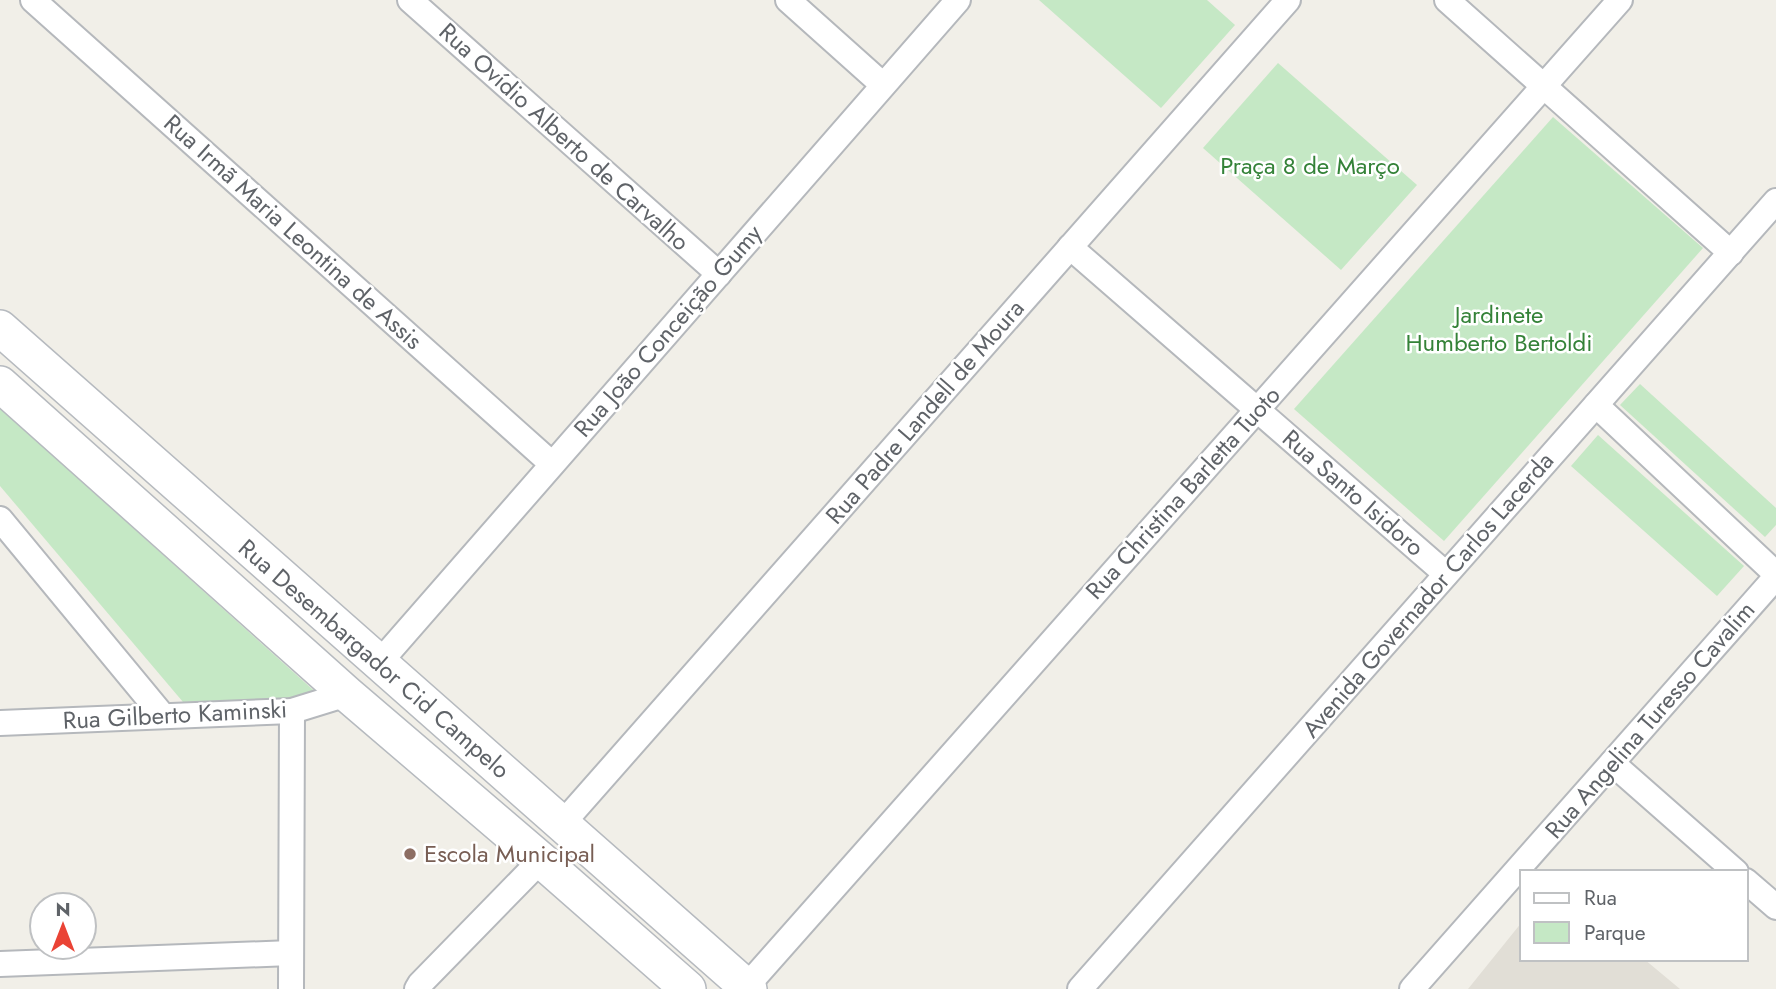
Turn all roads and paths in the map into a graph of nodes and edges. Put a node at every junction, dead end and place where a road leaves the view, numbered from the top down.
1 (33, 0) edge
2 (410, 0) edge
3 (788, 0) edge
4 (958, 0) edge
5 (1288, 0) edge
6 (1447, 0) edge
7 (1620, 0) edge
8 (883, 85) junction
9 (1544, 86) junction
10 (1776, 201) edge
11 (1070, 247) junction
12 (1731, 253) junction
13 (719, 274) junction
14 (0, 328) edge
15 (0, 384) edge
16 (1596, 405) junction
17 (1257, 410) junction
18 (552, 464) junction
19 (0, 519) edge
20 (1446, 574) junction
21 (1776, 576) edge
22 (379, 663) junction
23 (347, 694) junction
24 (292, 711) junction
25 (163, 716) junction
26 (0, 723) edge
27 (1612, 763) junction
28 (562, 824) junction
29 (541, 860) junction
30 (1734, 870) edge
31 (1748, 883) edge
32 (1776, 907) edge
33 (291, 953) junction
34 (0, 964) edge
35 (748, 988) edge
36 (291, 989) edge
37 (417, 989) edge
38 (688, 989) edge
39 (1080, 989) edge
40 (1412, 989) edge

1 - 18 street, Rua Irmã Maria Leontina de Assis
2 - 13 street, Rua Ovídio Alberto de Carvalho
3 - 8 street
4 - 8 street, Rua João Conceição Gumy
5 - 11 street, Rua Padre Landell de Moura
6 - 9 street
7 - 9 street, Rua Christina Barletta Tuoto
8 - 13 street, Rua João Conceição Gumy
9 - 12 street
9 - 17 street, Rua Christina Barletta Tuoto
10 - 12 street, Avenida Governador Carlos Lacerda
11 - 17 street, Rua Santo Isidoro
11 - 28 street, Rua Padre Landell de Moura
12 - 16 street, Avenida Governador Carlos Lacerda
13 - 18 street, Rua João Conceição Gumy
14 - 22 main road, Rua Desembargador Cid Campelo
15 - 23 main road, Rua Desembargador Cid Campelo
16 - 20 street, Avenida Governador Carlos Lacerda
16 - 21 street
17 - 20 street, Rua Santo Isidoro
17 - 35 street, Rua Christina Barletta Tuoto
18 - 22 street, Rua João Conceição Gumy
19 - 25 street
20 - 39 street, Avenida Governador Carlos Lacerda
21 - 27 street, Rua Angelina Turesso Cavalim
22 - 23 main road
22 - 28 main road, Rua Desembargador Cid Campelo
23 - 24 street, Rua Gilberto Kaminski
23 - 29 main road, Rua Desembargador Cid Campelo
24 - 25 street, Rua Gilberto Kaminski
24 - 33 street
25 - 26 street, Rua Gilberto Kaminski
27 - 30 street
27 - 40 street, Rua Angelina Turesso Cavalim
28 - 35 main road, Rua Desembargador Cid Campelo
29 - 37 street
29 - 38 main road, Rua Desembargador Cid Campelo
31 - 32 street
33 - 34 street
33 - 36 street

